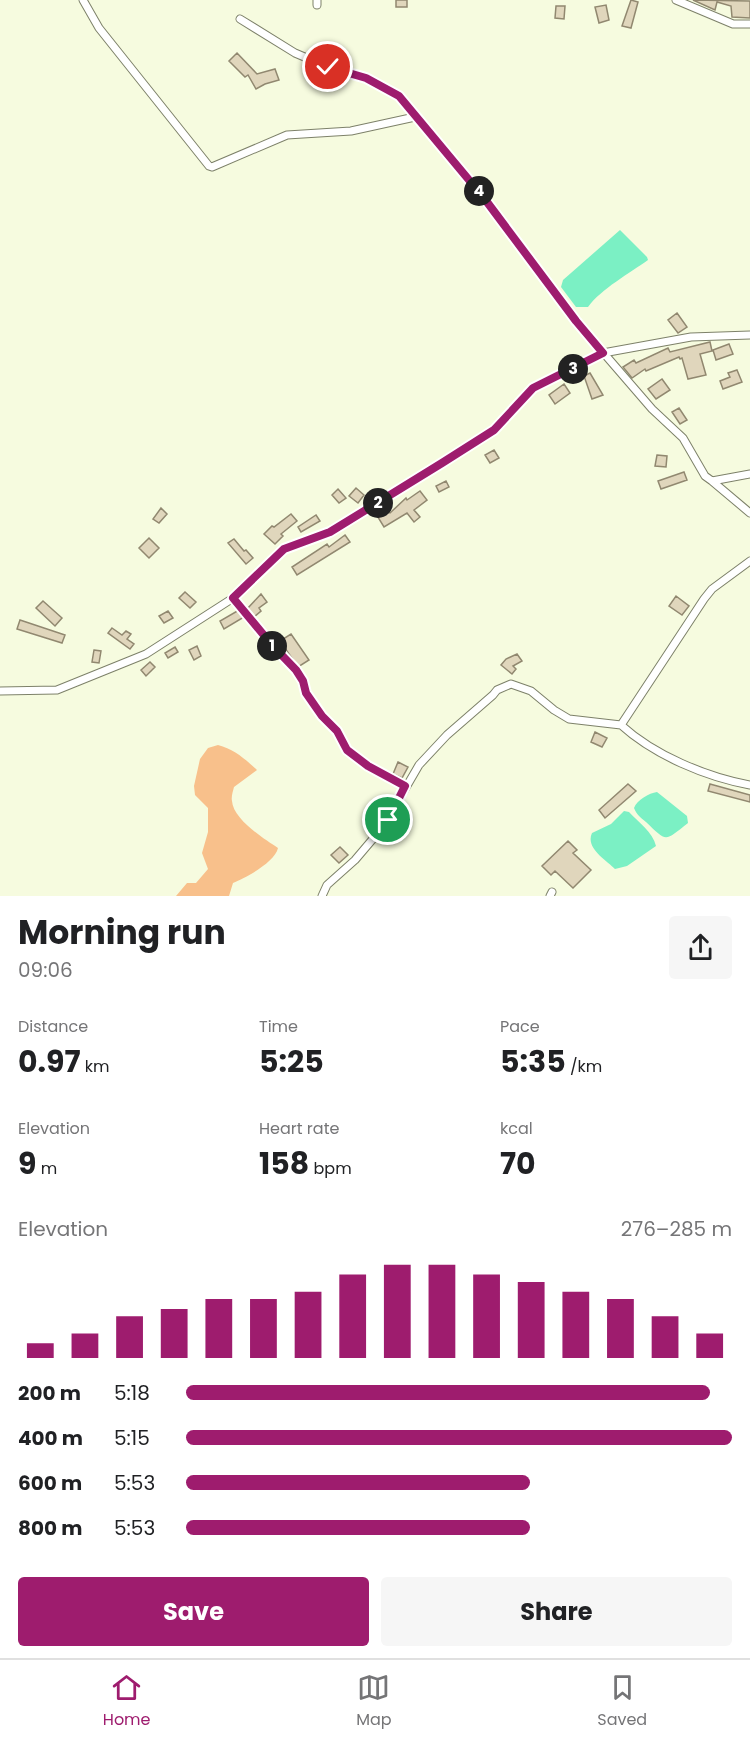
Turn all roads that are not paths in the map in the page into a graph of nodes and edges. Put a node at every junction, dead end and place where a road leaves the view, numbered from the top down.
1 (83, 0) edge
2 (676, 0) edge
3 (240, 19) dead end
4 (750, 24) edge
5 (415, 117) junction
6 (750, 335) edge
7 (603, 353) junction
8 (750, 474) edge
9 (712, 481) junction
10 (750, 513) edge
11 (750, 561) edge
12 (0, 691) edge
13 (621, 724) junction
14 (750, 785) edge
15 (322, 896) edge

1 - 5 street
2 - 4 street
3 - 5 street
5 - 7 street
6 - 7 street
7 - 9 street
7 - 12 street
8 - 9 street
9 - 10 street
11 - 13 street
13 - 14 street
13 - 15 street

